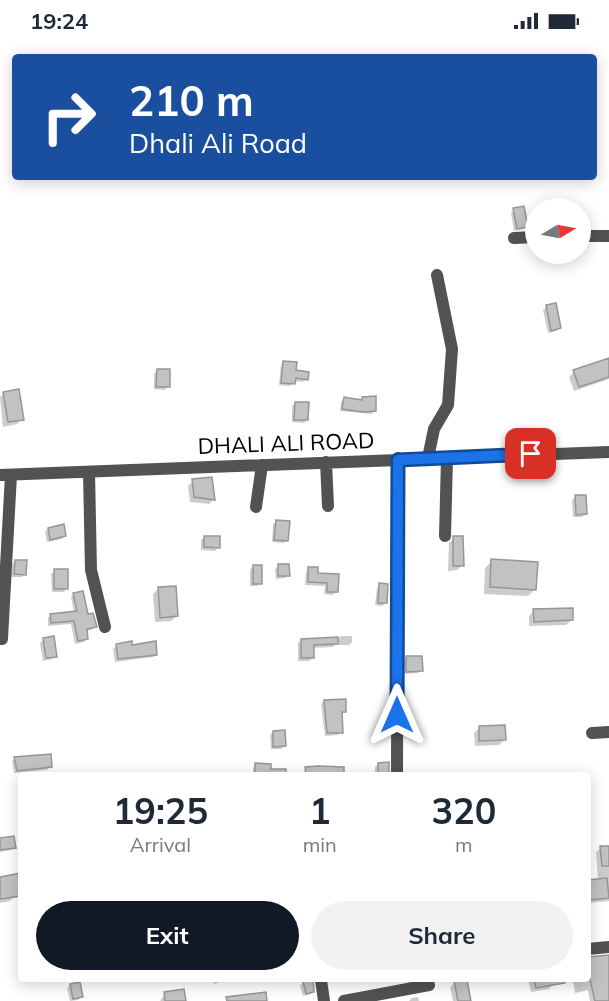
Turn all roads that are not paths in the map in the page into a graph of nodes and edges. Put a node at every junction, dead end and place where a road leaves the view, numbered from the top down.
1 (591, 236) edge
2 (609, 236) edge
3 (514, 238) dead end
4 (525, 238) edge
5 (437, 276) dead end
6 (609, 452) edge
7 (428, 458) junction
8 (447, 458) junction
9 (398, 459) junction
10 (326, 462) junction
11 (262, 465) junction
12 (89, 472) junction
13 (6, 475) edge
14 (328, 506) dead end
15 (256, 507) dead end
16 (445, 536) dead end
17 (105, 627) dead end
18 (2, 639) dead end
19 (609, 732) edge
20 (592, 733) dead end
21 (397, 772) edge
22 (609, 947) edge
23 (591, 949) edge
24 (321, 982) edge
25 (429, 985) dead end
26 (324, 1001) edge
27 (344, 1001) edge

1 - 2 street
3 - 4 street
5 - 7 street
6 - 8 street, DHALI ALI ROAD
7 - 8 street, DHALI ALI ROAD
7 - 9 street, DHALI ALI ROAD
8 - 16 street
9 - 10 street, DHALI ALI ROAD
9 - 21 street
10 - 11 street, DHALI ALI ROAD
10 - 14 street
11 - 12 street, DHALI ALI ROAD
11 - 15 street
12 - 13 street, DHALI ALI ROAD
12 - 17 street
13 - 18 street
19 - 20 street
22 - 23 street
24 - 26 street
25 - 27 street

